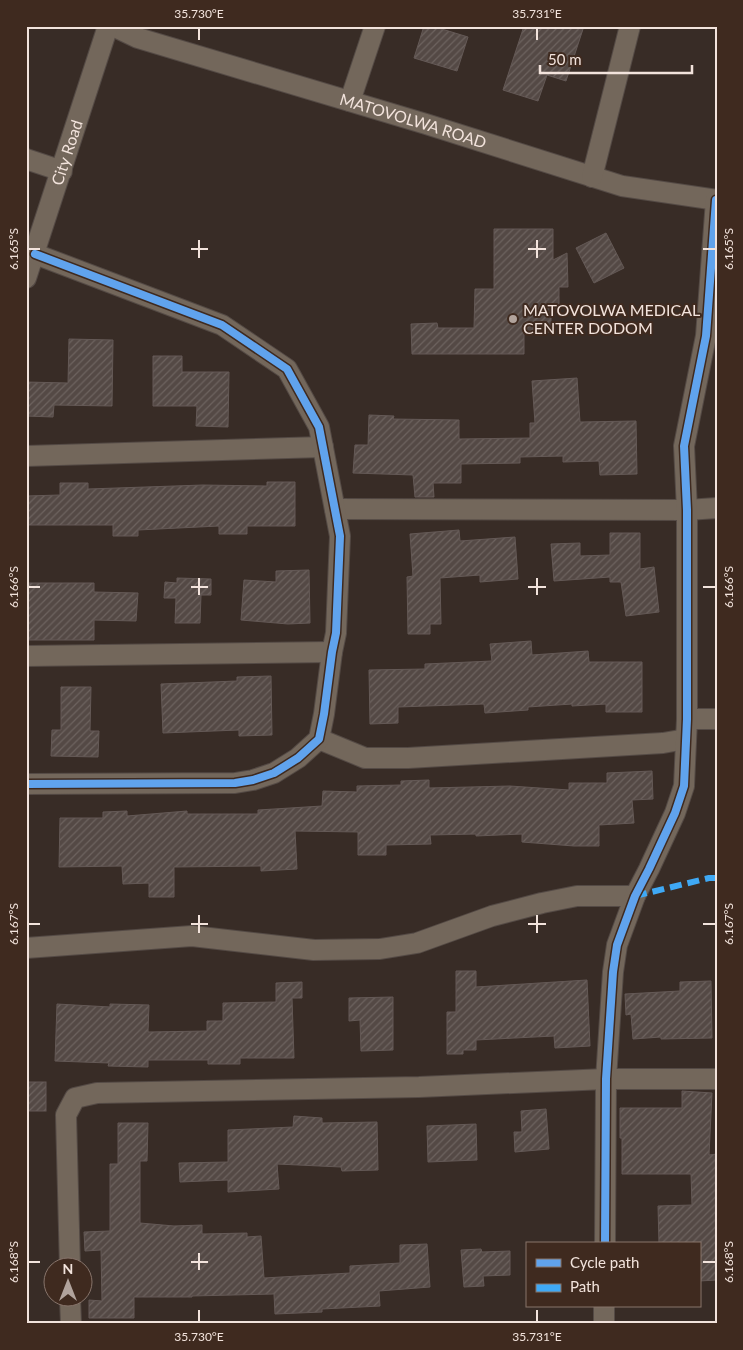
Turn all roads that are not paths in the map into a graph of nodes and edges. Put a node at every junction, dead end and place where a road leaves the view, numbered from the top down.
1 (108, 26) edge
2 (113, 26) edge
3 (375, 26) edge
4 (630, 26) edge
5 (140, 32) edge
6 (350, 101) junction
7 (26, 159) edge
8 (62, 171) junction
9 (592, 177) junction
10 (717, 200) edge
11 (34, 254) junction
12 (26, 278) edge
13 (323, 447) junction
14 (26, 456) edge
15 (717, 508) edge
16 (335, 509) junction
17 (687, 510) junction
18 (332, 652) junction
19 (26, 656) edge
20 (717, 719) edge
21 (686, 729) junction
22 (319, 739) junction
23 (26, 784) edge
24 (635, 896) junction
25 (26, 948) edge
26 (606, 1079) junction
27 (717, 1079) edge
28 (605, 1242) edge
29 (70, 1258) edge
30 (70, 1308) edge
31 (604, 1308) edge
32 (71, 1324) edge
33 (604, 1324) edge

1 - 8 street, City Road
2 - 5 street, MATOVOLWA ROAD
3 - 6 street
4 - 9 street
5 - 6 street, MATOVOLWA ROAD
6 - 9 street, MATOVOLWA ROAD
7 - 8 street
8 - 11 street, City Road
9 - 10 street, MATOVOLWA ROAD
10 - 17 street
11 - 12 street, City Road
11 - 13 street
13 - 14 street
13 - 16 street
15 - 17 street
16 - 17 street
16 - 18 street
17 - 21 street
18 - 19 street
18 - 22 street
20 - 21 street
21 - 22 street
21 - 24 street
22 - 23 street
24 - 25 street
24 - 26 street
26 - 27 street
26 - 28 street
26 - 29 street
30 - 32 street
31 - 33 street

